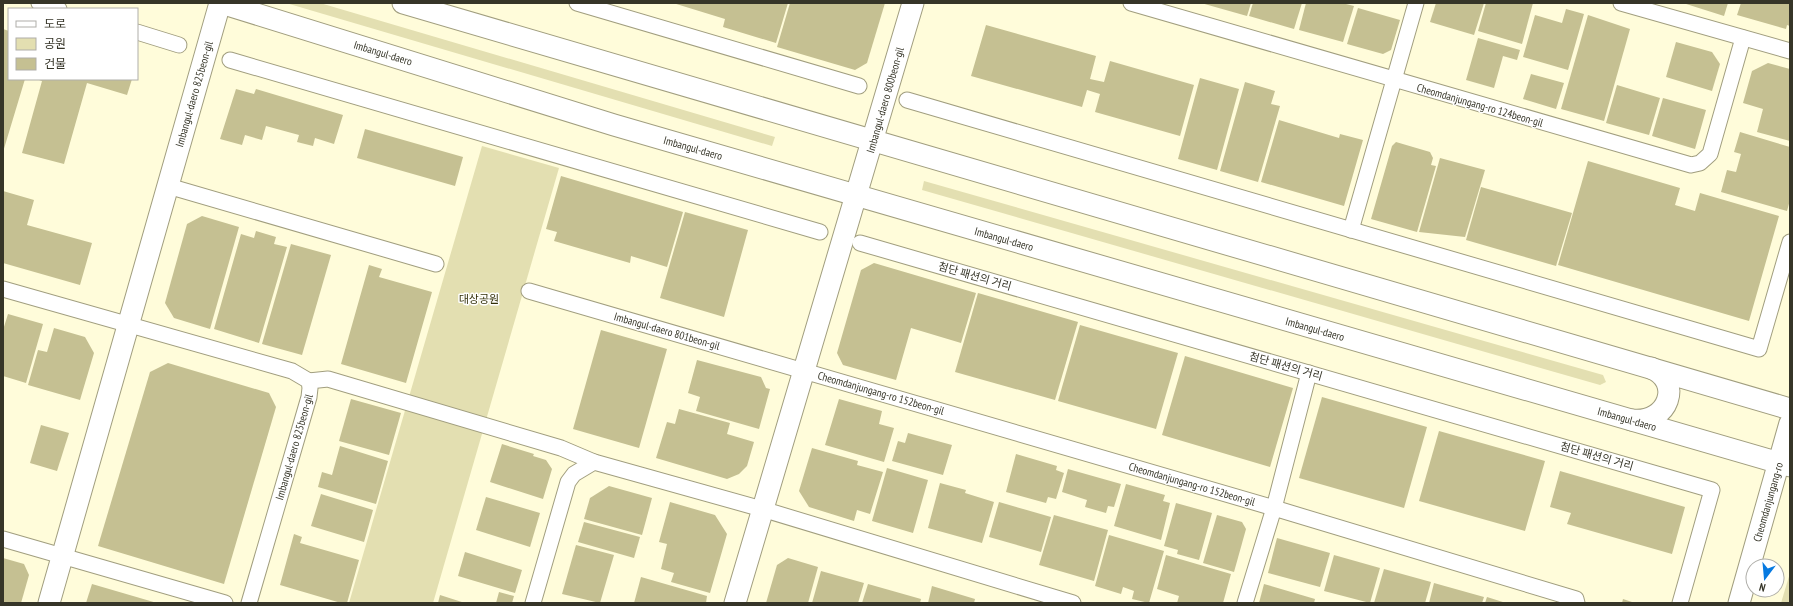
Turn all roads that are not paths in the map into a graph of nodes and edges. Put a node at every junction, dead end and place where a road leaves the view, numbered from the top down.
1 (39, 3) edge
2 (220, 3) edge
3 (403, 3) edge
4 (577, 3) edge
5 (913, 3) edge
6 (1131, 3) edge
7 (1416, 3) edge
8 (1620, 3) edge
9 (56, 8) edge
10 (138, 32) edge
11 (1743, 38) junction
12 (179, 45) dead end
13 (1790, 52) edge
14 (230, 60) dead end
15 (1394, 80) junction
16 (859, 86) dead end
17 (907, 100) dead end
18 (873, 142) junction
19 (168, 186) junction
20 (857, 197) junction
21 (1351, 230) junction
22 (820, 232) dead end
23 (1790, 242) edge
24 (860, 243) dead end
25 (436, 264) dead end
26 (3, 289) edge
27 (529, 291) dead end
28 (129, 325) junction
29 (1644, 365) junction
30 (804, 371) junction
31 (1309, 373) junction
32 (309, 381) junction
33 (1790, 409) edge
34 (1626, 419) junction
35 (1790, 424) edge
36 (594, 462) junction
37 (1784, 465) edge
38 (1274, 508) junction
39 (762, 510) junction
40 (3, 539) edge
41 (62, 556) junction
42 (49, 603) edge
43 (225, 603) edge
44 (249, 603) edge
45 (534, 603) edge
46 (735, 603) edge
47 (1073, 603) edge
48 (1245, 603) edge
49 (1577, 603) edge
50 (1680, 603) edge
51 (1739, 603) edge

1 - 9 street
2 - 19 main road, Imbangul-daero 825beon-gil
2 - 20 main road, Imbangul-daero
3 - 18 main road
4 - 16 street
5 - 18 main road, Imbangul-daero 800beon-gil
6 - 15 street, Cheomdanjungang-ro 124beon-gil
7 - 15 street
8 - 11 street
10 - 12 street
11 - 13 street
11 - 15 street, Cheomdanjungang-ro 124beon-gil
14 - 22 street
15 - 21 street
17 - 21 street
18 - 20 main road, Imbangul-daero 800beon-gil
18 - 29 main road
19 - 25 street
19 - 28 main road, Imbangul-daero 825beon-gil
20 - 30 main road
20 - 34 main road, Imbangul-daero
21 - 23 street
24 - 31 street, 첨단 패션의 거리
26 - 28 street, Imbangul-daero 825beon-gil
27 - 30 street, Imbangul-daero 801beon-gil
28 - 32 street, Imbangul-daero 825beon-gil
28 - 41 main road, Imbangul-daero 825beon-gil
29 - 33 main road
29 - 34 main road
30 - 38 street, Cheomdanjungang-ro 152beon-gil
30 - 39 main road
31 - 38 street
31 - 50 street, 첨단 패션의 거리
32 - 36 street
32 - 44 street, Imbangul-daero 825beon-gil
34 - 37 main road, Imbangul-daero
35 - 37 main road, Cheomdanjungang-ro
36 - 39 street
36 - 45 street
37 - 51 main road, Cheomdanjungang-ro
38 - 48 street
38 - 49 street, Cheomdanjungang-ro 152beon-gil
39 - 46 main road
39 - 47 street
40 - 41 street
41 - 42 main road, Imbangul-daero 825beon-gil
41 - 43 street

